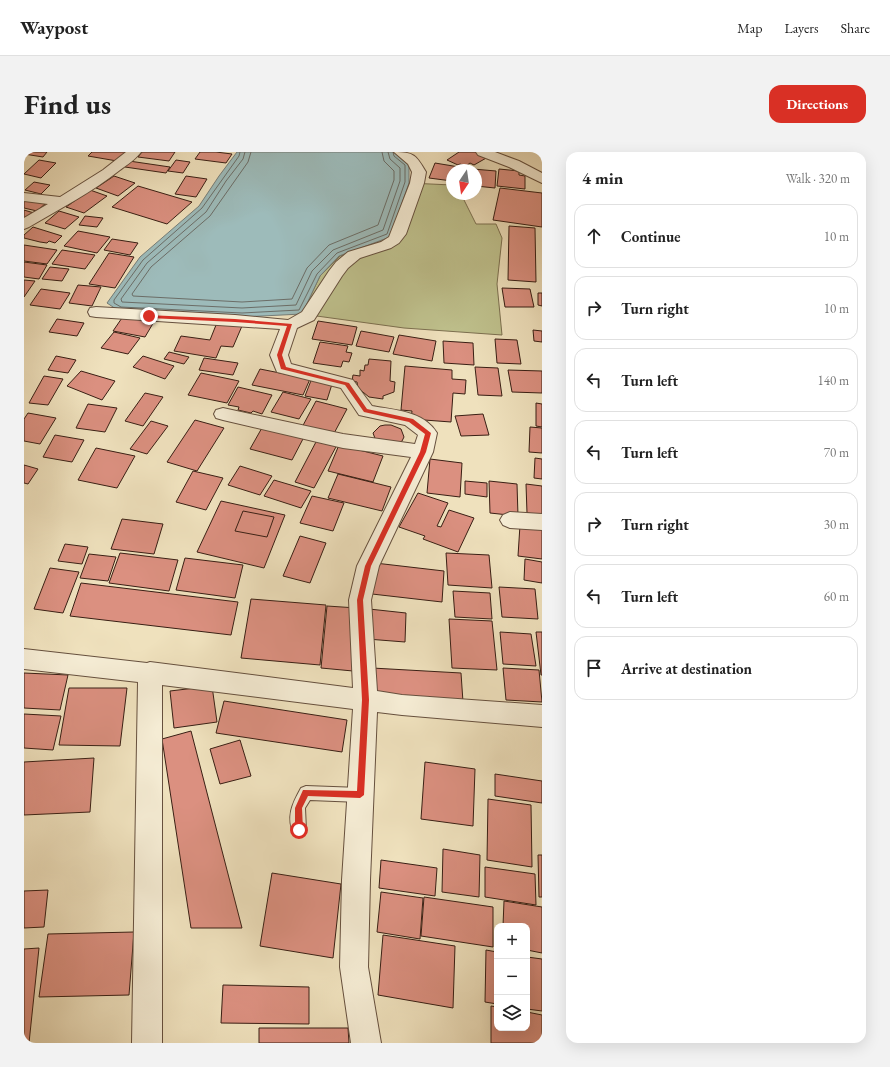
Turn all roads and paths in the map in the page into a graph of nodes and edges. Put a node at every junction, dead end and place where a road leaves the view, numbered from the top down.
1 (134, 152) edge
2 (401, 152) edge
3 (483, 152) edge
4 (513, 158) edge
5 (542, 179) edge
6 (24, 197) edge
7 (63, 202) junction
8 (24, 224) edge
9 (96, 312) dead end
10 (290, 325) junction
11 (223, 414) dead end
12 (423, 452) junction
13 (510, 520) dead end
14 (542, 522) edge
15 (24, 659) edge
16 (150, 672) junction
17 (366, 700) junction
18 (542, 716) edge
19 (360, 795) junction
20 (299, 830) dead end
21 (147, 1043) edge
22 (366, 1043) edge

1 - 7 street
2 - 10 street
3 - 4 street
4 - 5 street
6 - 7 street
7 - 8 street
9 - 10 street
10 - 12 street
11 - 12 street
12 - 17 street
13 - 14 street
15 - 16 street
16 - 17 street
16 - 21 street
17 - 18 street
17 - 19 street
19 - 20 lane
19 - 22 street

